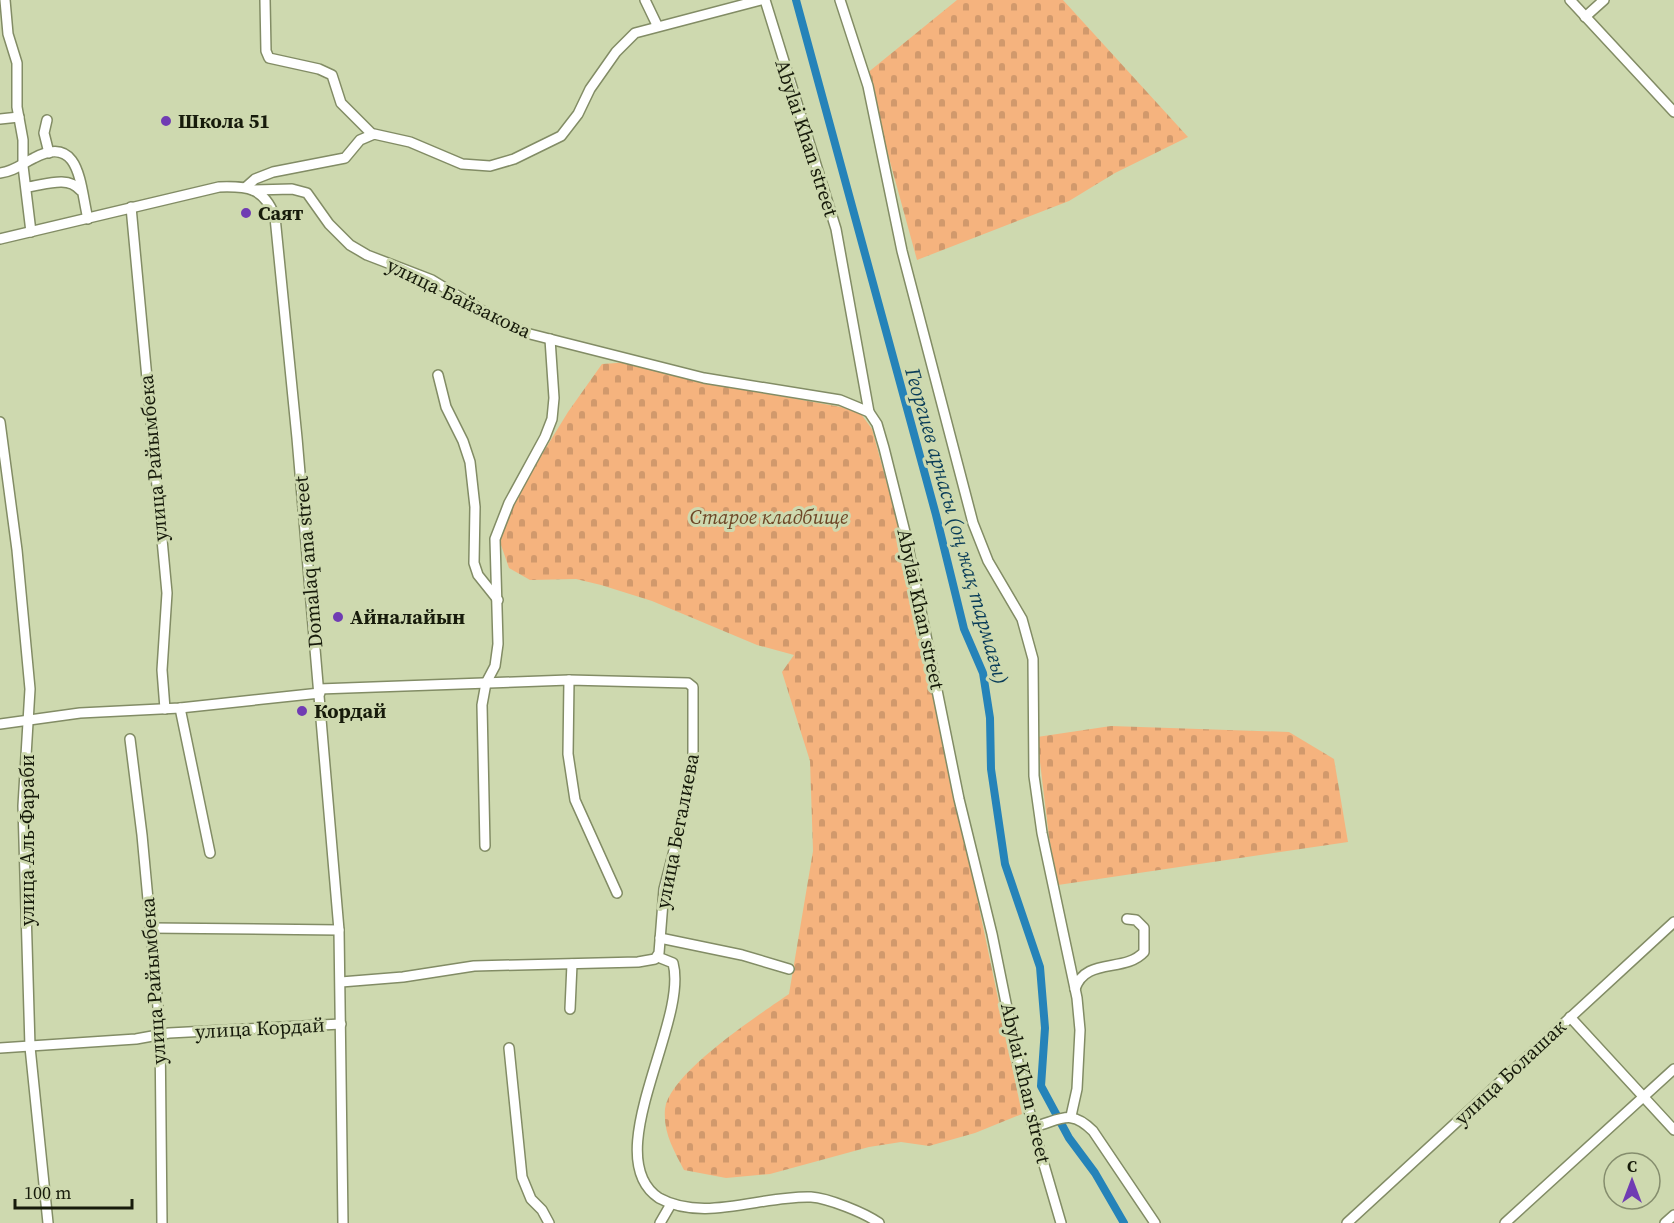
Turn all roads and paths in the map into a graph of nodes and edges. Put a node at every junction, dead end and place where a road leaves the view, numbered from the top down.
1 (5, 0) edge
2 (266, 0) edge
3 (645, 0) edge
4 (718, 0) edge
5 (763, 0) edge
6 (840, 0) edge
7 (1570, 0) edge
8 (1604, 0) edge
9 (722, 10) junction
10 (1585, 17) junction
11 (657, 26) junction
12 (8, 34) junction
13 (0, 42) edge
14 (1674, 112) edge
15 (19, 117) junction
16 (0, 119) edge
17 (47, 120) dead end
18 (372, 134) junction
19 (49, 153) junction
20 (23, 166) junction
21 (0, 173) edge
22 (27, 187) junction
23 (249, 189) junction
24 (81, 191) junction
25 (266, 197) joint
26 (131, 207) junction
27 (88, 219) junction
28 (31, 232) junction
29 (0, 238) edge
30 (550, 339) junction
31 (438, 375) dead end
32 (869, 412) junction
33 (0, 422) edge
34 (498, 600) junction
35 (569, 680) junction
36 (486, 683) junction
37 (319, 691) junction
38 (180, 708) junction
39 (165, 709) junction
40 (30, 721) junction
41 (0, 723) edge
42 (130, 739) dead end
43 (484, 846) dead end
44 (210, 853) dead end
45 (617, 893) dead end
46 (1127, 919) dead end
47 (1674, 922) edge
48 (150, 928) junction
49 (339, 930) junction
50 (660, 938) junction
51 (656, 958) junction
52 (572, 964) junction
53 (789, 969) dead end
54 (341, 982) junction
55 (1075, 988) junction
56 (570, 1009) dead end
57 (1570, 1017) junction
58 (341, 1024) junction
59 (159, 1034) junction
60 (30, 1047) junction
61 (0, 1048) edge
62 (509, 1048) dead end
63 (1674, 1069) edge
64 (1642, 1098) junction
65 (1063, 1118) junction
66 (1033, 1127) junction
67 (1674, 1130) edge
68 (671, 1204) junction
69 (1674, 1215) edge
70 (48, 1223) edge
71 (162, 1223) edge
72 (343, 1223) edge
73 (549, 1223) edge
74 (660, 1223) edge
75 (879, 1223) edge
76 (1061, 1223) edge
77 (1155, 1223) edge
78 (1347, 1223) edge
79 (1505, 1223) edge
80 (1665, 1223) edge

1 - 12 street
2 - 18 street
3 - 11 street
4 - 9 street
5 - 9 street
5 - 32 street, Abylai Khan street
6 - 55 street
7 - 10 street
8 - 10 street
9 - 11 street
10 - 14 street
11 - 18 street
12 - 13 street
12 - 15 street
15 - 16 street
15 - 20 street
17 - 19 street
18 - 23 street
19 - 20 street
19 - 24 street
20 - 21 street
20 - 22 street
22 - 24 street
22 - 28 street
23 - 25 street, улица Байзакова
23 - 26 street, улица Байзакова
23 - 30 street, улица Байзакова
24 - 27 street
25 - 37 street, Domalaq ana street
26 - 27 street, улица Байзакова
26 - 39 street, улица Райымбека
27 - 28 street, улица Байзакова
28 - 29 street, улица Байзакова
30 - 32 street, улица Байзакова
30 - 34 street, улица Байзакова
31 - 34 street
32 - 66 street, Abylai Khan street
33 - 40 street, улица Аль-Фараби
34 - 36 street, улица Байзакова
35 - 36 street, улица Бегалиева
35 - 45 street
35 - 50 street, улица Бегалиева
36 - 37 street, улица Бегалиева
36 - 43 street
37 - 38 street, улица Бегалиева
37 - 49 street, Domalaq ana street
38 - 39 street, улица Бегалиева
38 - 44 street
39 - 40 street, улица Бегалиева
40 - 41 street, улица Бегалиева
40 - 60 street, улица Аль-Фараби
42 - 48 street, улица Райымбека
46 - 55 street
47 - 57 street, улица Болашак
48 - 49 street
48 - 59 street, улица Райымбека
49 - 54 street, Domalaq ana street
50 - 51 street, улица Бегалиева
50 - 53 street
51 - 52 street
51 - 68 street
52 - 54 street
52 - 56 street
54 - 58 street, Domalaq ana street
55 - 65 street
57 - 64 street
57 - 78 street, улица Болашак
58 - 59 street, улица Кордай
58 - 72 street, Domalaq ana street
59 - 60 street, улица Кордай
59 - 71 street, улица Райымбека
60 - 61 street, улица Кордай
60 - 70 street, улица Аль-Фараби
62 - 73 street
63 - 64 street
64 - 67 street
64 - 79 street
65 - 66 street
65 - 77 street
66 - 76 street, Abylai Khan street
68 - 74 street
68 - 75 street
69 - 80 street

